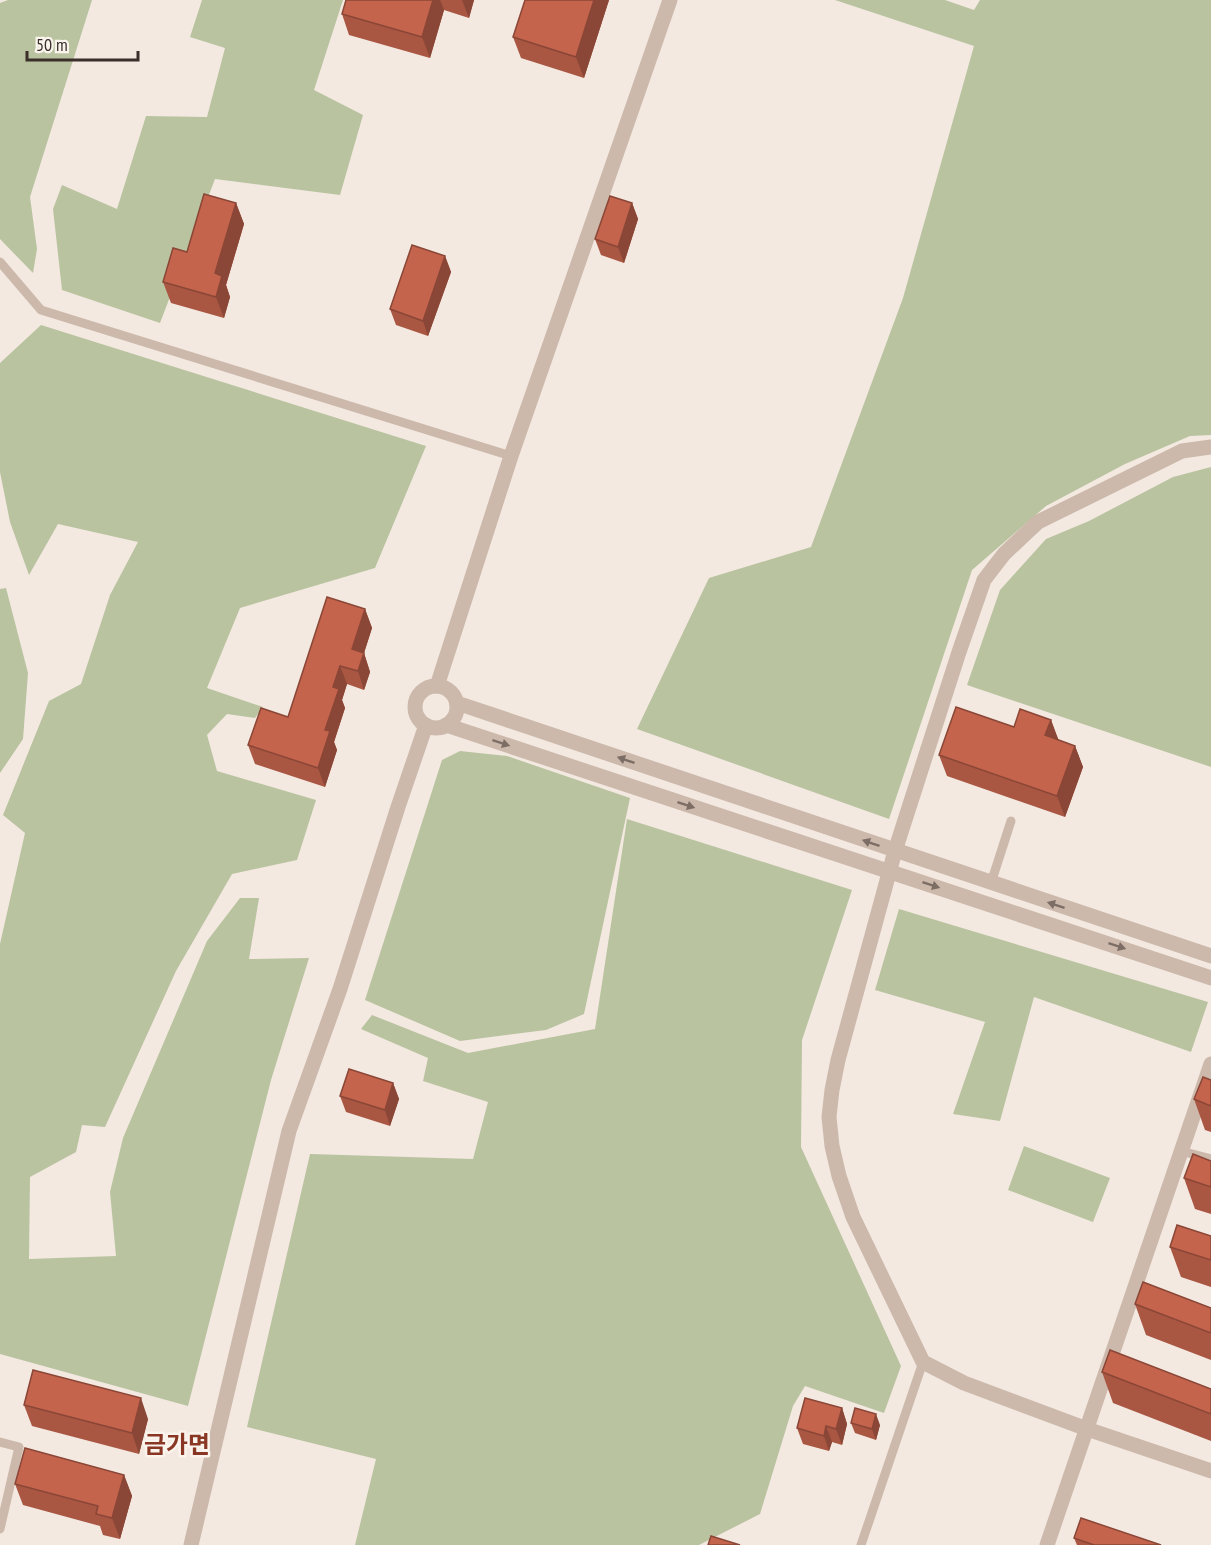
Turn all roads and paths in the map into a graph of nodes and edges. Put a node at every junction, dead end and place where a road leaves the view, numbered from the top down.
1 (670, 0) edge
2 (0, 262) edge
3 (1211, 447) edge
4 (511, 456) junction
5 (437, 686) junction
6 (457, 703) junction
7 (426, 725) junction
8 (446, 725) junction
9 (1011, 821) dead end
10 (895, 851) junction
11 (890, 872) junction
12 (991, 883) junction
13 (1211, 956) edge
14 (1211, 978) edge
15 (1211, 1064) edge
16 (1181, 1150) junction
17 (1211, 1159) edge
18 (923, 1362) junction
19 (1087, 1429) junction
20 (0, 1442) edge
21 (1211, 1472) edge
22 (0, 1529) edge
23 (191, 1545) edge
24 (861, 1545) edge
25 (1047, 1545) edge

1 - 4 street
2 - 4 lane
3 - 10 street
4 - 5 street
5 - 6 street
5 - 7 street
6 - 8 street
10 -> 6 street
7 - 8 street
7 - 23 street
8 -> 11 street
9 - 12 lane
10 - 11 street
10 - 12 street
11 -> 14 street
11 - 18 street
13 -> 12 street
15 - 16 street
16 - 17 lane
16 - 19 street
18 - 19 street
18 - 24 lane
19 - 21 street
19 - 25 street
20 - 22 lane

